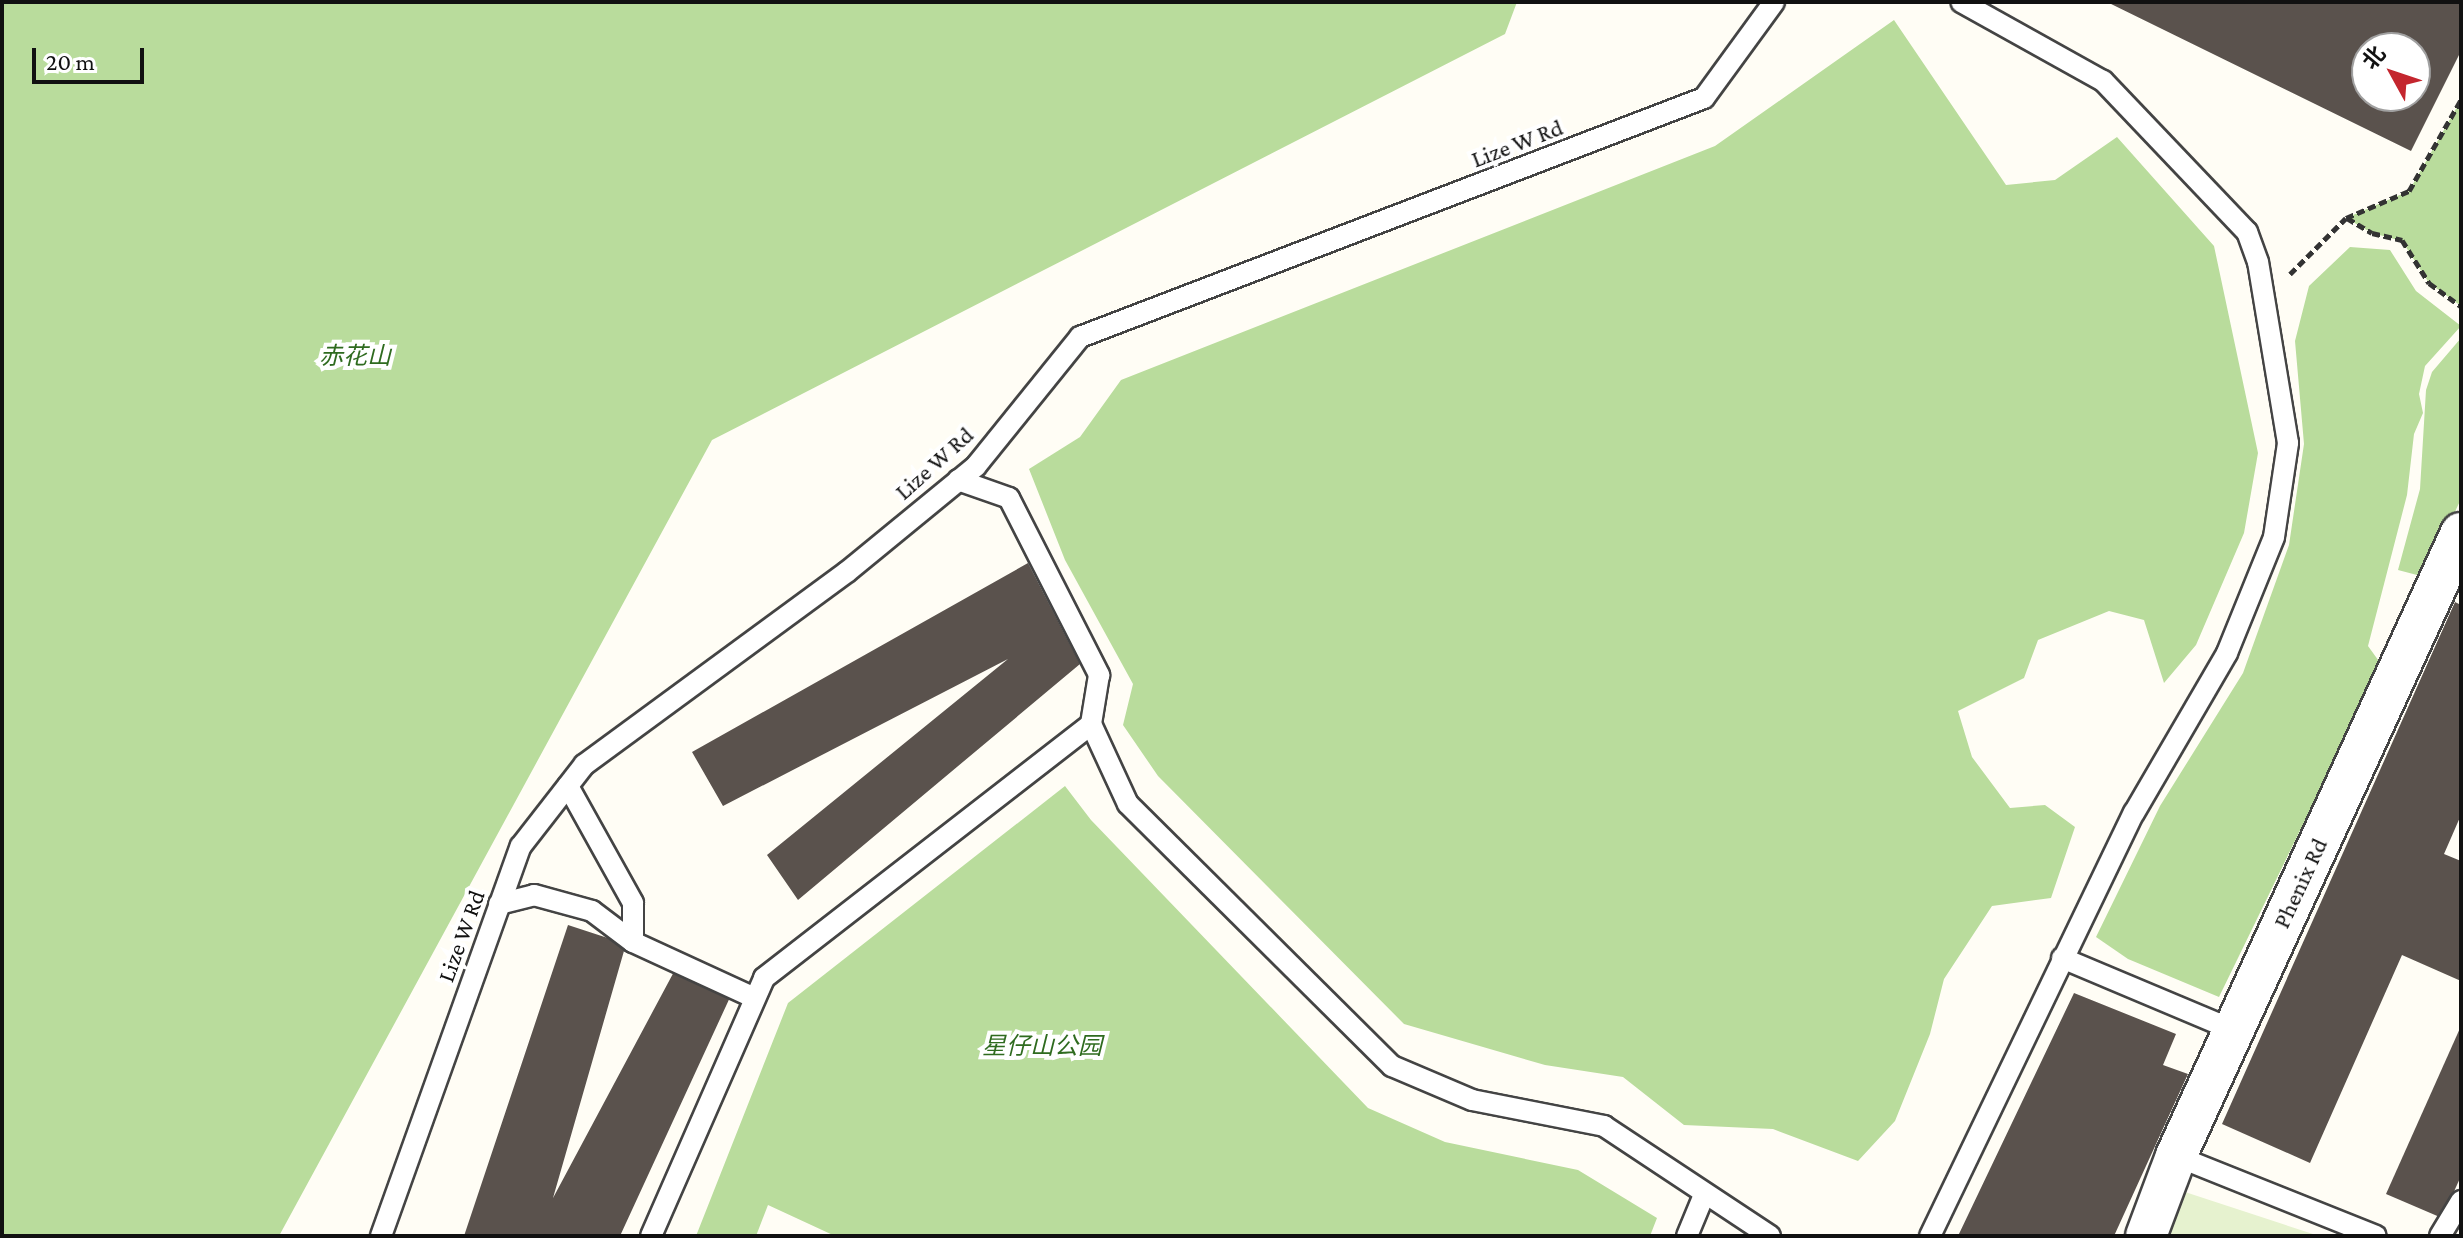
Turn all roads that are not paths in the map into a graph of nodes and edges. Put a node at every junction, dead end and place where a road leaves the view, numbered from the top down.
1 (1774, 2) edge
2 (1961, 2) edge
3 (958, 480) junction
4 (2461, 533) edge
5 (1091, 724) junction
6 (568, 786) junction
7 (499, 904) junction
8 (633, 942) junction
9 (2062, 958) junction
10 (755, 998) junction
11 (2233, 1030) junction
12 (2176, 1156) junction
13 (1704, 1195) junction
14 (2461, 1201) edge
15 (381, 1236) edge
16 (651, 1236) edge
17 (1687, 1236) edge
18 (1770, 1236) edge
19 (1930, 1236) edge
20 (2146, 1236) edge
21 (2376, 1236) edge
22 (2440, 1236) edge

1 - 3 lane, Lize W Rd
2 - 9 lane
3 - 5 lane
3 - 6 lane, Lize W Rd
4 - 11 street, Phenix Rd
5 - 10 lane
5 - 13 lane
6 - 7 lane, Lize W Rd
6 - 8 lane
7 - 8 lane
7 - 15 lane, Lize W Rd
8 - 10 lane
9 - 11 lane
9 - 19 lane
10 - 16 lane
11 - 12 street, Phenix Rd
12 - 20 street, Phenix Rd
12 - 21 lane
13 - 17 lane
13 - 18 lane
14 - 22 lane

